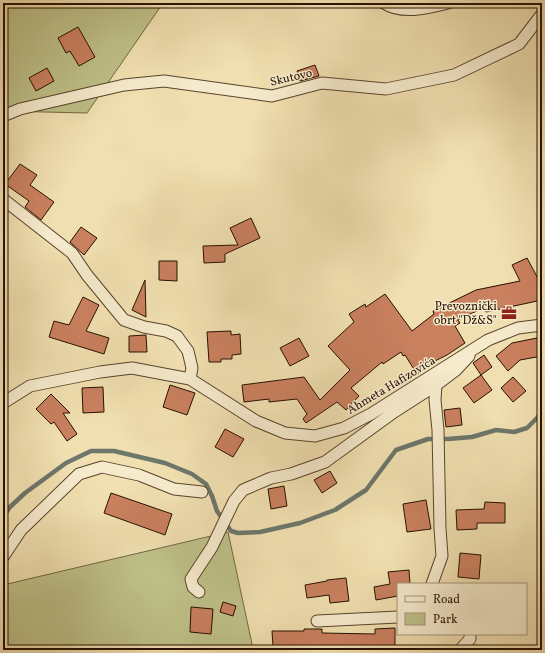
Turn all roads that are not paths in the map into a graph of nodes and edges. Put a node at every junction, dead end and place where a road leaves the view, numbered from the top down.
1 (384, 3) edge
2 (448, 3) edge
3 (542, 14) edge
4 (3, 116) edge
5 (3, 199) edge
6 (542, 325) edge
7 (472, 350) junction
8 (190, 379) junction
9 (436, 385) junction
10 (3, 403) edge
11 (202, 492) dead end
12 (3, 557) edge
13 (432, 583) edge
14 (199, 592) dead end
15 (397, 617) edge
16 (317, 621) dead end
17 (470, 635) edge
18 (460, 650) edge

1 - 2 street
3 - 4 street, Skutovo
5 - 8 street
6 - 7 street, Ahmeta Hafizovića
7 - 8 street, Ahmeta Hafizovića
7 - 9 street, Ahmeta Hafizovića
8 - 10 street, Ahmeta Hafizovića
9 - 13 street
9 - 14 street, Ahmeta Hafizovića
11 - 12 street
15 - 16 street
17 - 18 street

